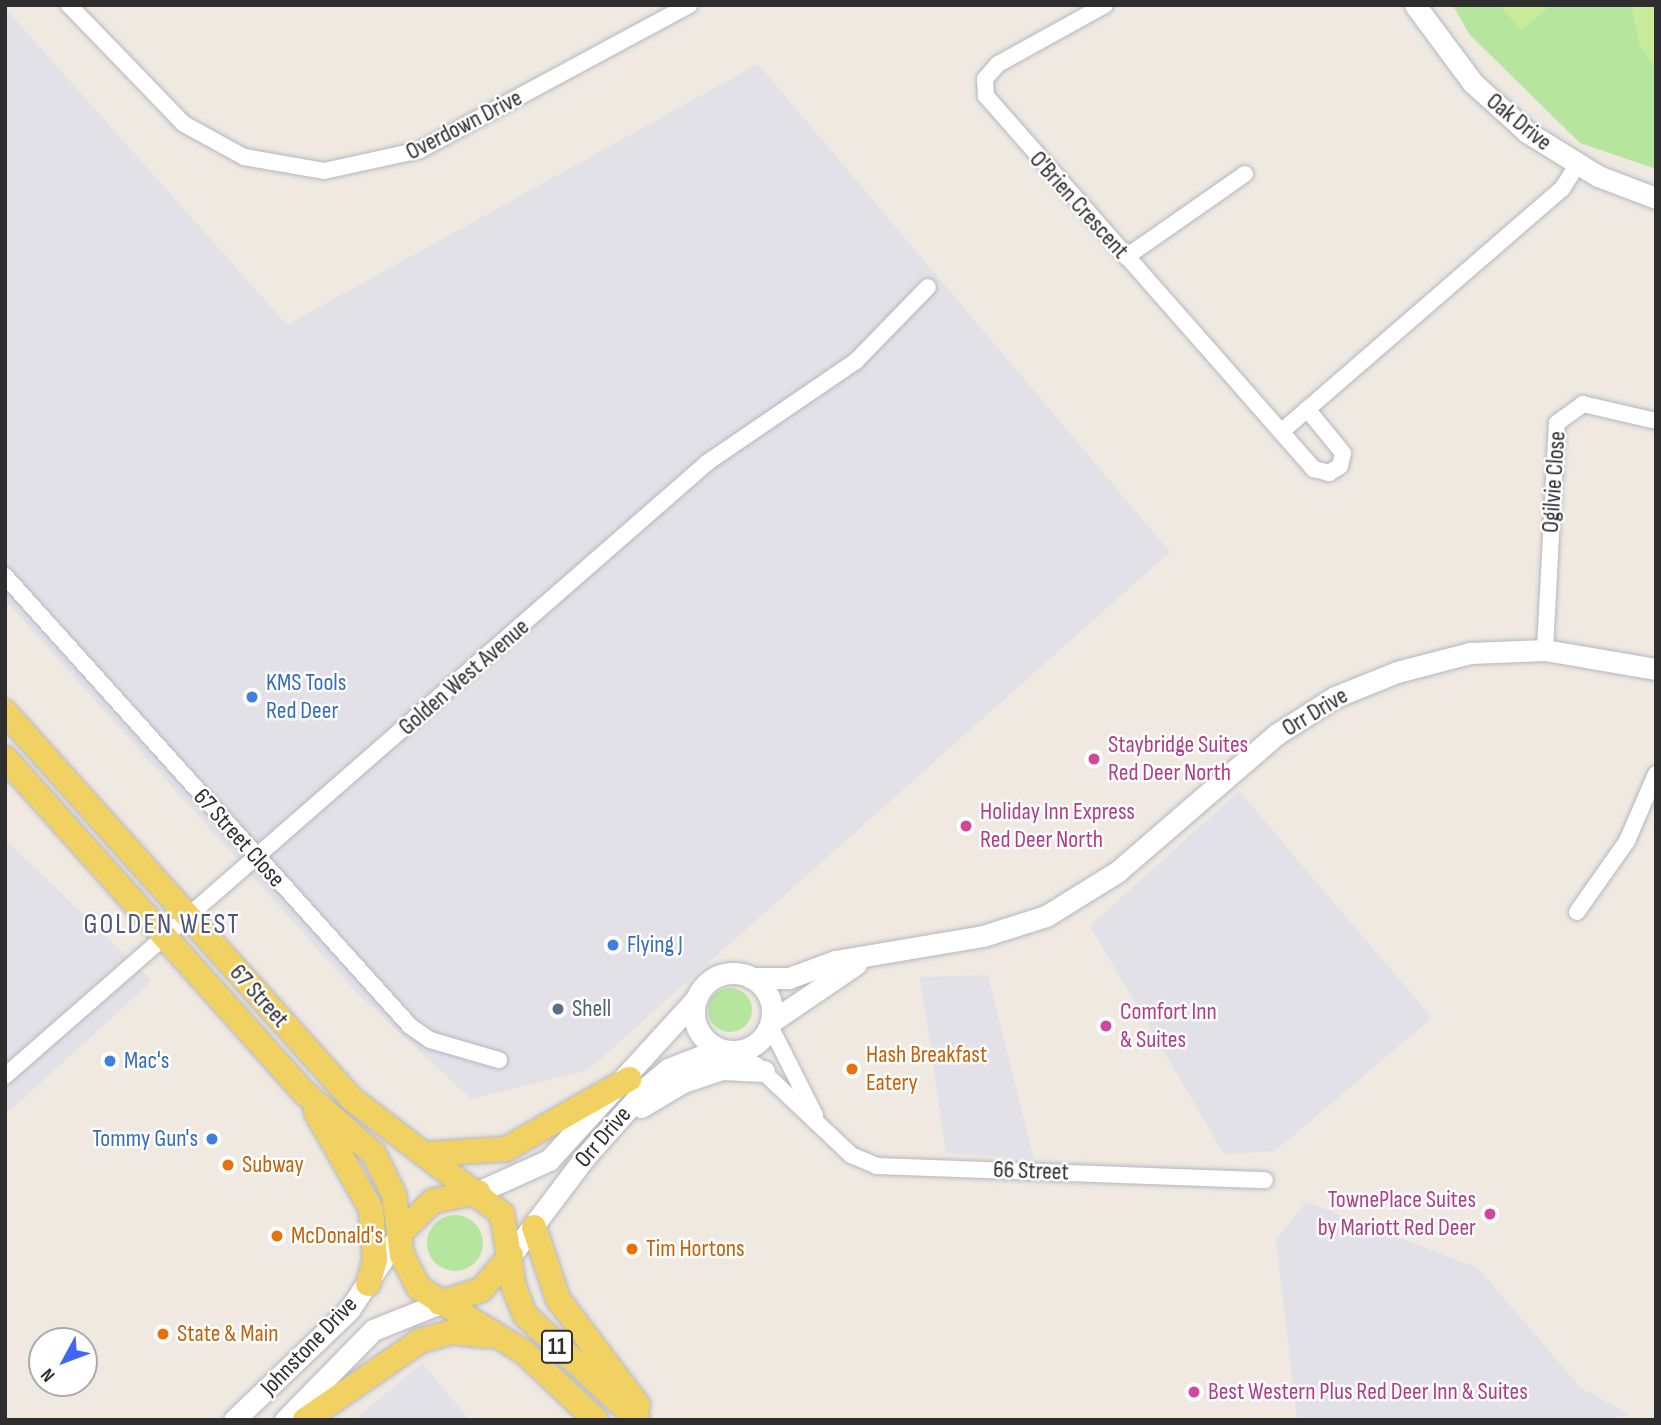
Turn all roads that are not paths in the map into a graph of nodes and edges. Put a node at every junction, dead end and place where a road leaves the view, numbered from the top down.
1 (69, 5) edge
2 (689, 5) edge
3 (1105, 5) edge
4 (1415, 5) edge
5 (1577, 165) junction
6 (1245, 174) dead end
7 (1656, 198) edge
8 (1126, 257) junction
9 (928, 287) dead end
10 (1307, 409) junction
11 (1656, 421) edge
12 (1281, 432) junction
13 (5, 576) edge
14 (1545, 650) junction
15 (1656, 669) edge
16 (5, 712) edge
17 (5, 758) edge
18 (1656, 774) edge
19 (257, 859) junction
20 (1577, 912) dead end
21 (188, 917) junction
22 (166, 936) junction
23 (867, 958) junction
24 (751, 978) junction
25 (697, 998) junction
26 (770, 1024) junction
27 (724, 1050) junction
28 (499, 1060) dead end
29 (764, 1071) junction
30 (5, 1076) edge
31 (629, 1079) junction
32 (305, 1093) junction
33 (816, 1118) junction
34 (611, 1128) junction
35 (425, 1154) junction
36 (1265, 1180) dead end
37 (478, 1192) junction
38 (534, 1227) junction
39 (401, 1232) junction
40 (511, 1255) junction
41 (368, 1284) junction
42 (440, 1303) junction
43 (505, 1339) junction
44 (234, 1420) edge
45 (285, 1420) edge
46 (305, 1420) edge
47 (596, 1420) edge
48 (638, 1420) edge
49 (648, 1420) edge

1 - 2 street, Overdown Drive
3 - 8 street, O'Brien Crescent
4 - 5 street, Oak Drive
5 - 7 street, Oak Drive
5 - 10 street
6 - 8 street
8 - 12 street, O'Brien Crescent
9 - 19 street, Golden West Avenue
10 - 12 street
10 - 12 street, O'Brien Crescent
11 - 14 street, Ogilvie Close
13 - 19 street, 67 Street Close
14 - 15 street, Orr Drive
14 - 23 street, Orr Drive
16 - 21 main road, 67 Street
17 - 22 main road, 67 Street
18 - 20 street
19 - 21 street, Golden West Avenue
19 - 28 street, 67 Street Close
21 - 22 street, Golden West Avenue
21 - 35 main road, 67 Street
22 - 30 street, Golden West Avenue
22 - 32 main road, 67 Street
23 - 24 street, Orr Drive
23 - 26 street, Orr Drive
24 - 25 street
24 - 26 street
25 - 27 street
25 - 31 street, Orr Drive
26 - 27 street
26 - 33 street, 66 Street
27 - 29 street, 66 Street
27 - 34 street, Orr Drive
29 - 33 street, 66 Street
29 - 34 street
31 - 35 main road
31 - 37 street, Orr Drive
32 - 39 main road, 67 Street
32 - 41 main road
33 - 36 street, 66 Street
34 - 38 street, Orr Drive
35 - 37 main road, 67 Street
37 - 39 main road
37 - 40 main road
38 - 40 street, Orr Drive
38 - 49 main road
39 - 41 street, Johnstone Drive
39 - 42 main road
40 - 42 main road
40 - 48 main road, 11
41 - 44 street, Johnstone Drive
42 - 43 main road, 11
42 - 45 street, Johnstone Drive
43 - 46 main road
43 - 47 main road, 11

